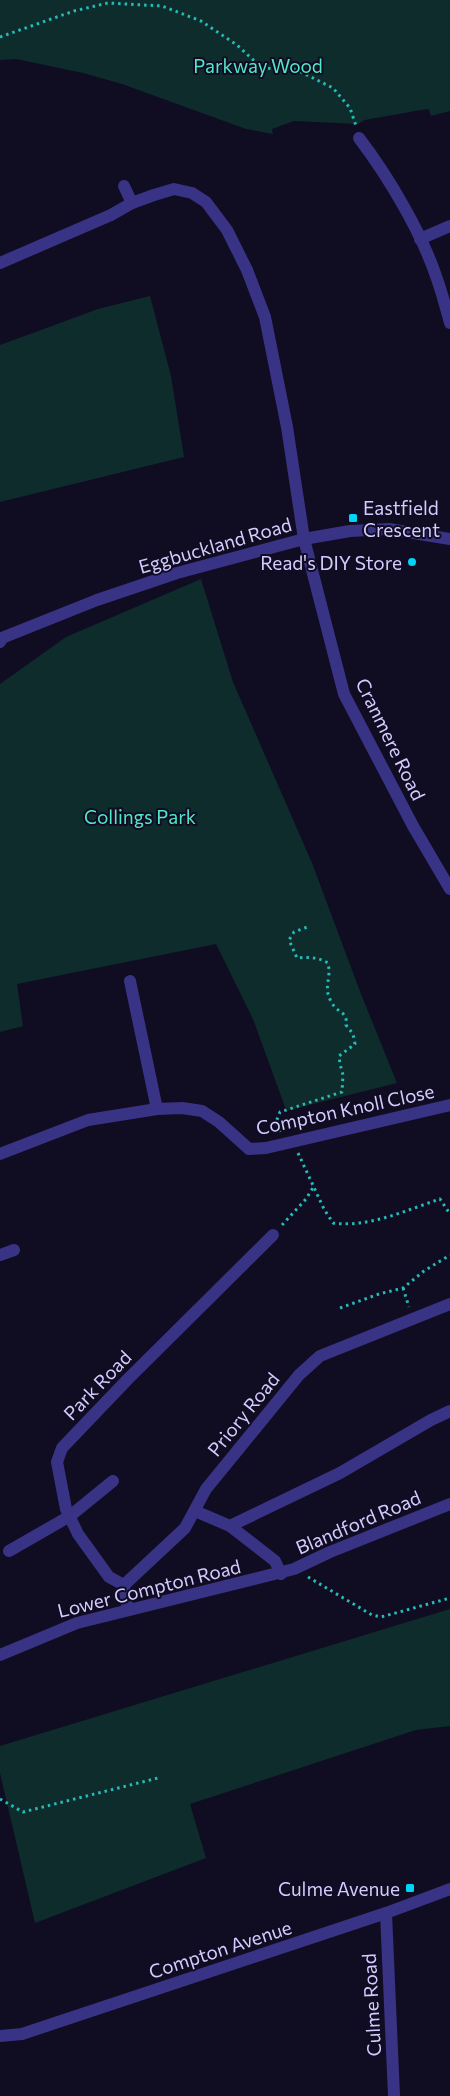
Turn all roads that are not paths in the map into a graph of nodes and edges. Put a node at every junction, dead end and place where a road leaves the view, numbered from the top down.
1 (359, 138) road end
2 (124, 186) dead end
3 (132, 203) junction
4 (450, 226) edge
5 (420, 239) junction
6 (0, 264) edge
7 (450, 323) edge
8 (304, 539) junction
9 (450, 540) edge
10 (1, 639) edge
11 (450, 889) edge
12 (130, 981) dead end
13 (450, 1105) edge
14 (157, 1109) junction
15 (0, 1154) edge
16 (273, 1235) road end
17 (14, 1250) dead end
18 (0, 1256) edge
19 (450, 1304) edge
20 (450, 1411) edge
21 (113, 1482) dead end
22 (450, 1504) edge
23 (194, 1511) junction
24 (70, 1516) junction
25 (230, 1526) junction
26 (9, 1551) dead end
27 (281, 1574) junction
28 (124, 1585) junction
29 (128, 1610) junction
30 (0, 1655) edge
31 (450, 1889) edge
32 (386, 1913) junction
33 (0, 2036) edge
34 (394, 2096) edge

1 - 5 street
2 - 3 street
3 - 6 street
3 - 8 street
4 - 5 street
5 - 7 street
8 - 9 street, Eggbuckland Road
8 - 10 street, Eggbuckland Road
8 - 11 street, Cranmere Road
12 - 14 street
13 - 14 street, Compton Knoll Close
14 - 15 street
16 - 24 street, Park Road
17 - 18 street
19 - 23 street, Priory Road
20 - 25 street
21 - 24 street
22 - 27 street, Blandford Road
23 - 25 street
23 - 28 street, Priory Road
24 - 26 street
24 - 28 street, Park Road
25 - 27 street
27 - 29 street, Lower Compton Road
28 - 29 street
29 - 30 street, Lower Compton Road
31 - 32 street, Compton Avenue
32 - 33 street, Compton Avenue
32 - 34 street, Culme Road

